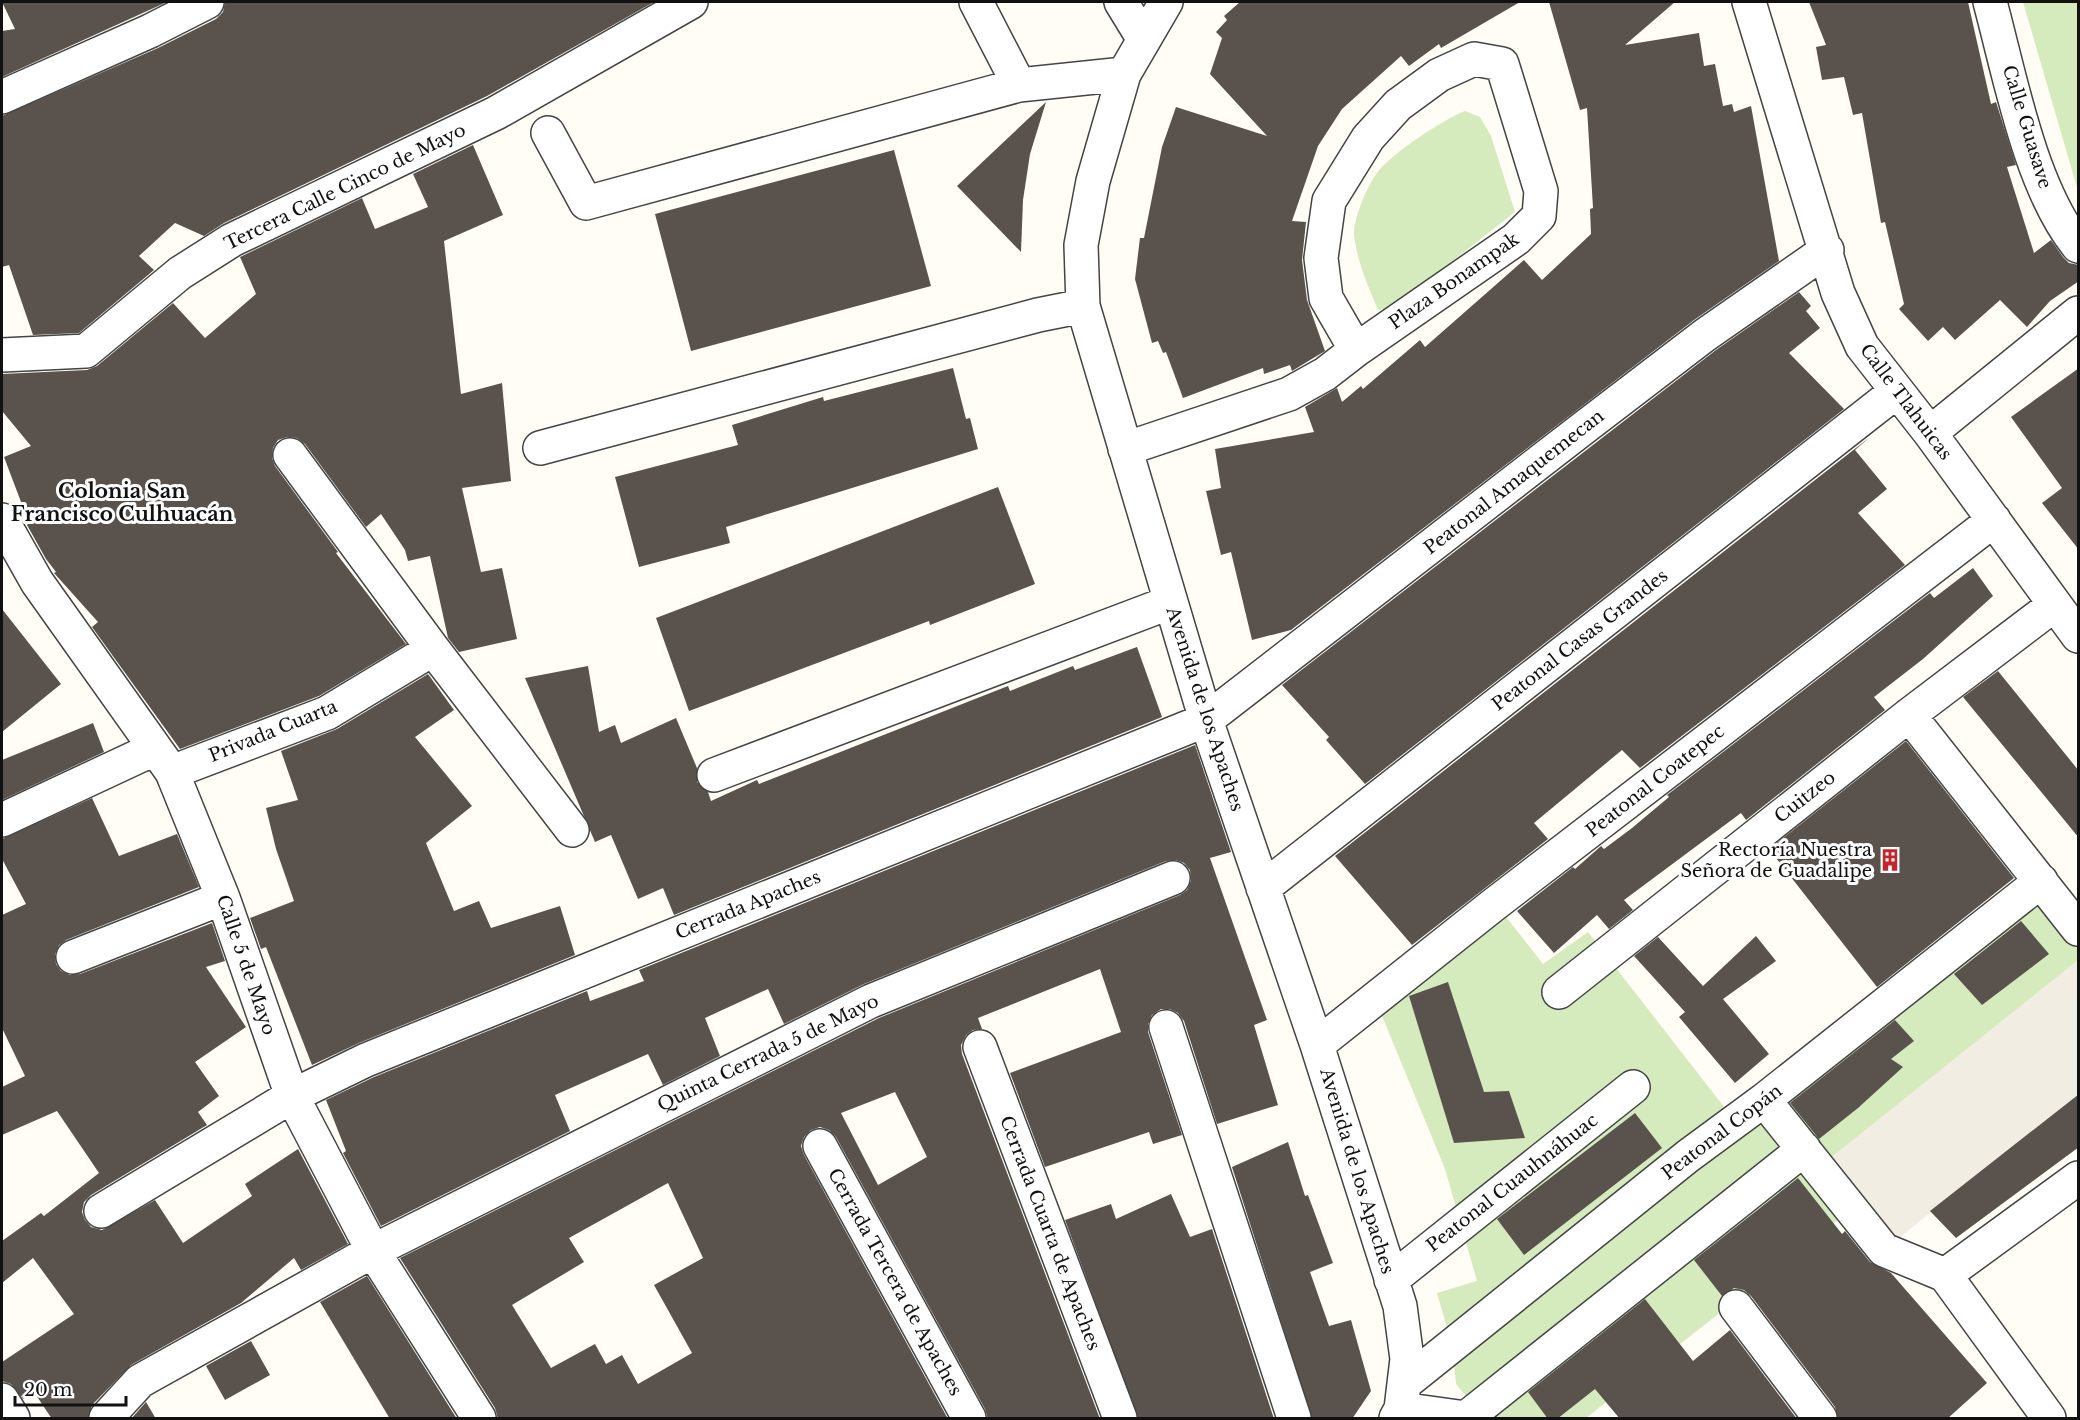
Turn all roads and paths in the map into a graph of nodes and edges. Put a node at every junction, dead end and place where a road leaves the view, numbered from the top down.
1 (207, 2) edge
2 (691, 2) edge
3 (976, 2) edge
4 (1121, 2) edge
5 (1166, 2) edge
6 (1749, 2) edge
7 (1990, 2) edge
8 (1143, 38) junction
9 (1124, 74) junction
10 (1019, 85) junction
11 (2, 97) edge
12 (548, 133) dead end
13 (2079, 246) edge
14 (1827, 250) junction
15 (1083, 306) junction
16 (2079, 313) edge
17 (1356, 350) junction
18 (2, 356) edge
19 (1897, 392) junction
20 (1930, 433) junction
21 (540, 448) dead end
22 (1125, 449) junction
23 (290, 455) dead end
24 (2, 520) edge
25 (1994, 520) junction
26 (1171, 602) junction
27 (2054, 604) junction
28 (2079, 636) edge
29 (433, 649) junction
30 (1909, 715) junction
31 (1206, 720) junction
32 (163, 761) junction
33 (714, 775) dead end
34 (2, 820) edge
35 (572, 830) dead end
36 (1173, 878) dead end
37 (2041, 881) junction
38 (1263, 888) junction
39 (223, 898) junction
40 (2079, 929) edge
41 (73, 957) dead end
42 (1559, 992) dead end
43 (1166, 1027) dead end
44 (1317, 1045) junction
45 (980, 1047) dead end
46 (1634, 1087) dead end
47 (292, 1096) junction
48 (1764, 1100) junction
49 (820, 1146) dead end
50 (1804, 1149) junction
51 (2079, 1178) edge
52 (102, 1211) dead end
53 (373, 1251) junction
54 (1945, 1275) junction
55 (1391, 1280) junction
56 (1736, 1307) dead end
57 (2, 1400) edge
58 (1400, 1404) edge
59 (13, 1419) edge
60 (106, 1419) edge
61 (479, 1419) edge
62 (969, 1419) edge
63 (1120, 1419) edge
64 (1294, 1419) edge
65 (1820, 1419) edge
66 (2049, 1419) edge

1 - 11 street
2 - 18 street, Tercera Calle Cinco de Mayo
3 - 10 street
4 - 8 street
5 - 8 street, Avenida de los Apaches
6 - 14 street, Calle Tlahuicas
7 - 13 street, Calle Guasave
8 - 9 street, Avenida de los Apaches
9 - 10 street
9 - 15 street, Avenida de los Apaches
10 - 12 street
14 - 19 street, Calle Tlahuicas
14 - 31 street, Peatonal Amaquemecan
15 - 21 street
15 - 22 street, Avenida de los Apaches
16 - 20 street
17 - 17 street, Plaza Bonampak
17 - 22 street, Plaza Bonampak
19 - 20 street, Calle Tlahuicas
19 - 38 street, Peatonal Casas Grandes
20 - 25 street, Calle Tlahuicas
22 - 26 street, Avenida de los Apaches
23 - 29 street
24 - 32 street, Calle 5 de Mayo
25 - 27 street, Calle Tlahuicas
25 - 44 street, Peatonal Coatepec
26 - 31 street, Avenida de los Apaches
26 - 33 street
27 - 28 street, Calle Tlahuicas
27 - 30 street, Cuitzeo
29 - 32 street, Privada Cuarta
29 - 35 street
30 - 37 street
30 - 42 street, Cuitzeo
31 - 38 street, Avenida de los Apaches
31 - 47 street, Cerrada Apaches
32 - 34 street, Privada Cuarta
32 - 39 street, Calle 5 de Mayo
36 - 53 street, Quinta Cerrada 5 de Mayo
37 - 40 street
37 - 48 street, Peatonal Copán
38 - 44 street, Avenida de los Apaches
39 - 41 street
39 - 47 street, Calle 5 de Mayo
43 - 64 street
44 - 55 street, Avenida de los Apaches
45 - 63 street, Cerrada Cuarta de Apaches
46 - 55 street, Peatonal Cuauhnáhuac
47 - 52 street, Cerrada Apaches
47 - 53 street, Calle 5 de Mayo
48 - 50 street
48 - 58 street, Peatonal Copán
49 - 62 street, Cerrada Tercera de Apaches
50 - 54 street
50 - 58 street
51 - 54 street
53 - 60 street, Quinta Cerrada 5 de Mayo
53 - 61 street, Calle 5 de Mayo
54 - 66 street
55 - 58 street, Avenida de los Apaches
56 - 65 street
57 - 59 street

